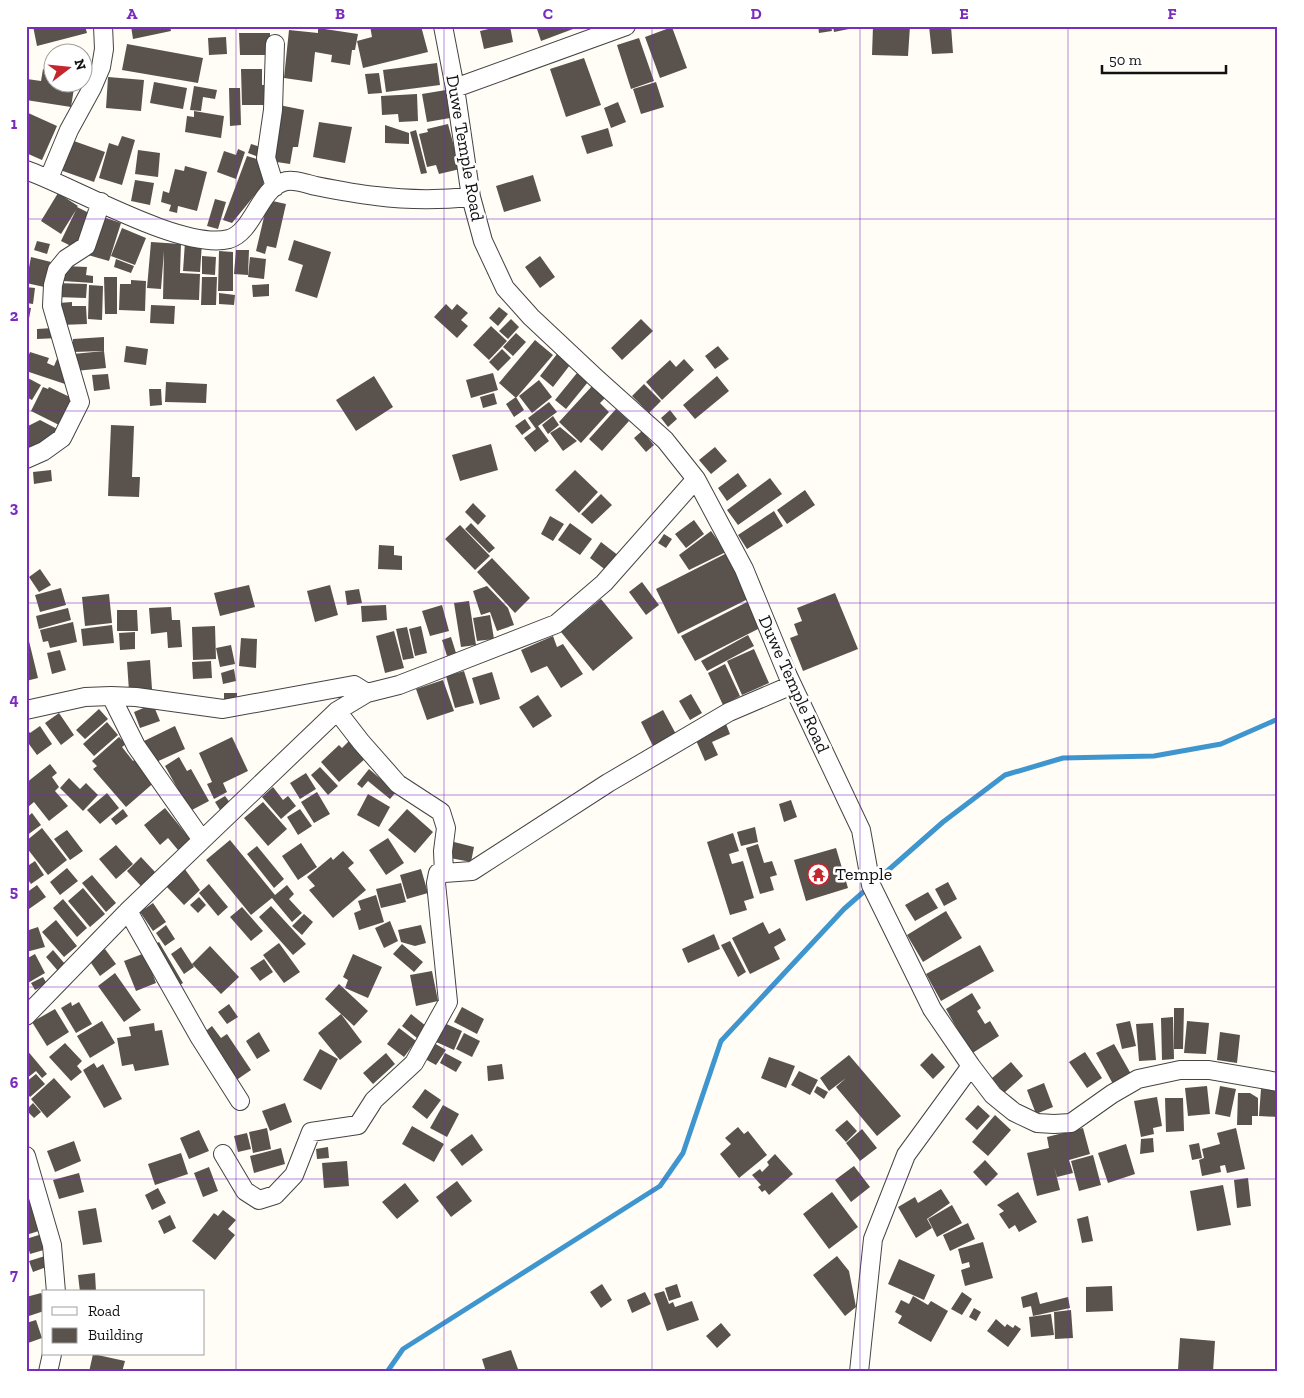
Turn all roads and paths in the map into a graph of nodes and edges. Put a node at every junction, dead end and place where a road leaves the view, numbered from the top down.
1 (103, 26) edge
2 (443, 26) edge
3 (626, 26) edge
4 (275, 44) dead end
5 (455, 88) junction
6 (27, 171) edge
7 (49, 178) junction
8 (275, 187) junction
9 (471, 197) junction
10 (101, 202) junction
11 (26, 459) edge
12 (696, 479) junction
13 (792, 685) junction
14 (367, 693) junction
15 (110, 696) junction
16 (26, 710) edge
17 (337, 711) junction
18 (202, 840) junction
19 (444, 873) junction
20 (128, 911) junction
21 (26, 1016) edge
22 (971, 1066) junction
23 (1278, 1082) edge
24 (240, 1101) dead end
25 (223, 1154) dead end
26 (26, 1156) edge
27 (56, 1290) edge
28 (52, 1356) edge
29 (48, 1372) edge
30 (859, 1372) edge

1 - 7 street
2 - 5 street, Duwe Temple Road
3 - 5 street
4 - 8 street
5 - 9 street, Duwe Temple Road
6 - 7 street
7 - 10 street
8 - 9 street
8 - 10 street
9 - 12 street, Duwe Temple Road
10 - 11 street
12 - 13 street, Duwe Temple Road
12 - 14 street
13 - 19 street
13 - 22 street, Duwe Temple Road
14 - 15 street
14 - 17 street
15 - 16 street
15 - 18 street
17 - 18 street
17 - 19 street
18 - 20 street
19 - 25 street
20 - 21 street
20 - 24 street
22 - 23 street, Duwe Temple Road
22 - 30 street
26 - 27 street
28 - 29 street

